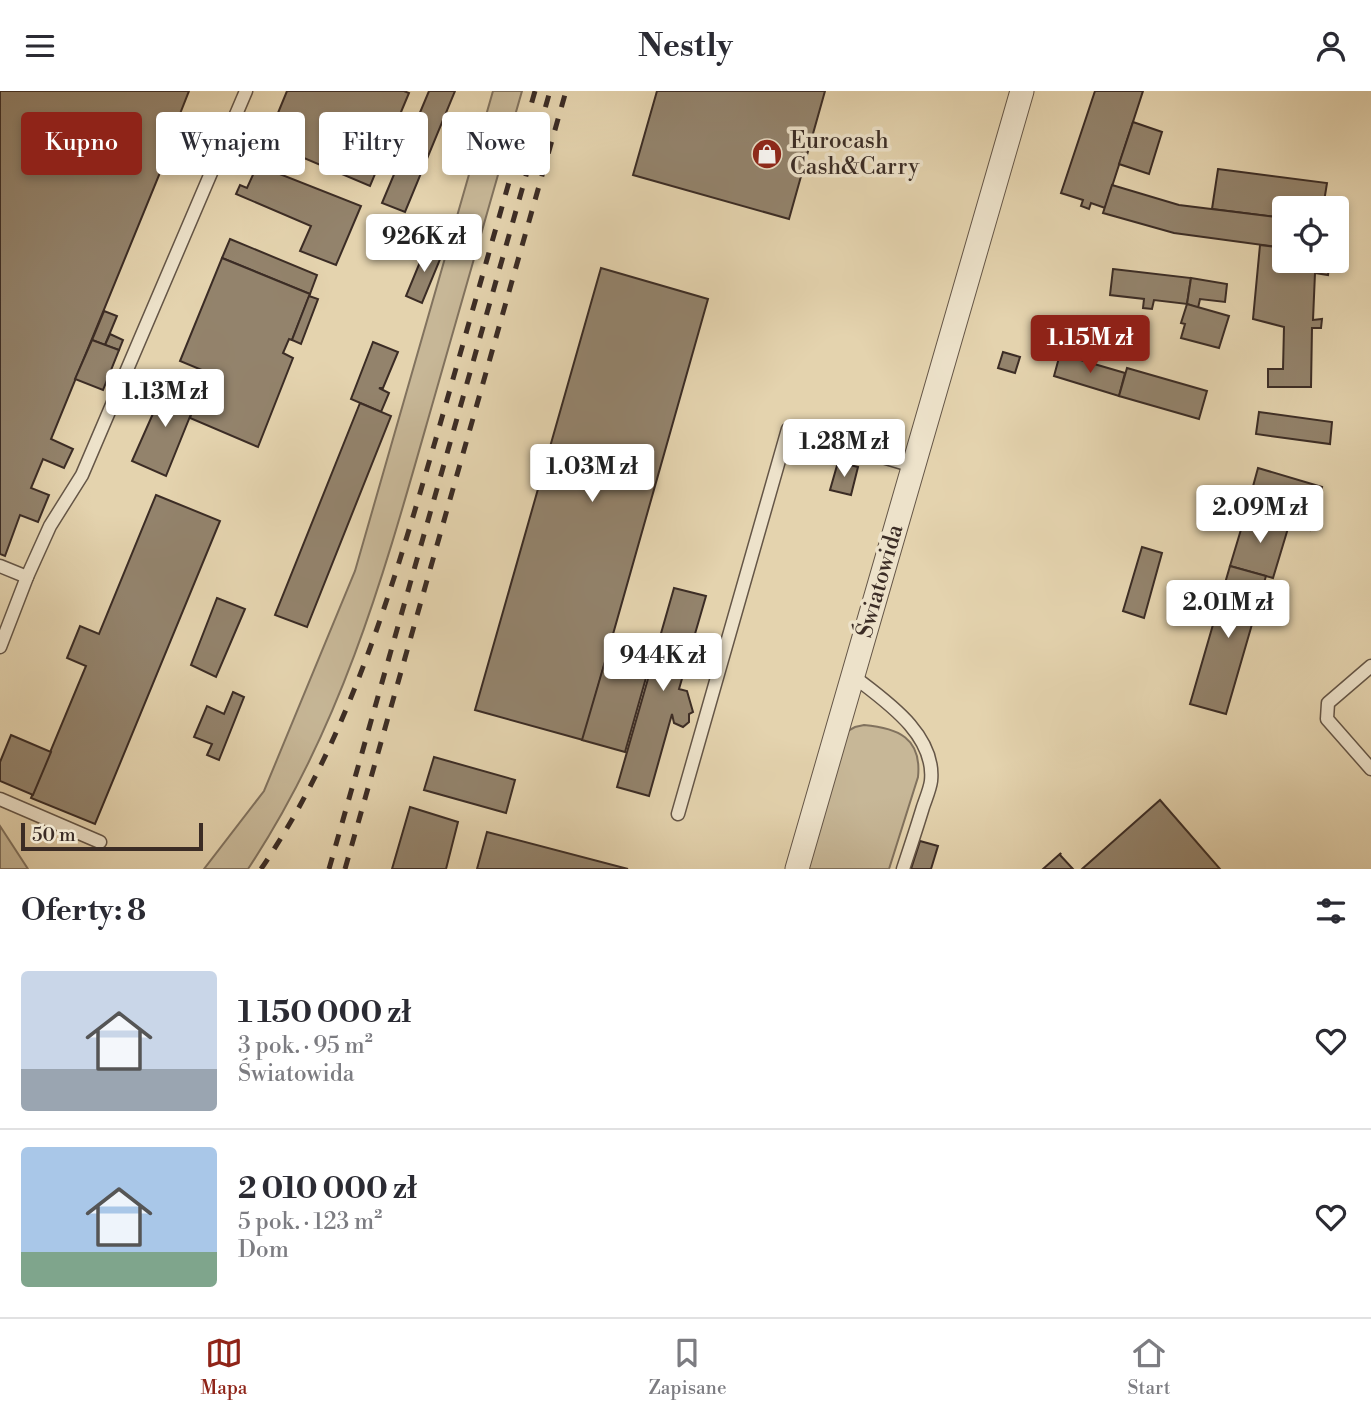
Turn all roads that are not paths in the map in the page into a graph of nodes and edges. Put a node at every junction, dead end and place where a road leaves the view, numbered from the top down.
1 (246, 91) edge
2 (1022, 91) edge
3 (913, 466) junction
4 (0, 566) edge
5 (27, 577) junction
6 (0, 647) edge
7 (1371, 666) edge
8 (853, 676) junction
9 (1371, 769) edge
10 (0, 799) edge
11 (678, 814) dead end
12 (100, 842) dead end
13 (797, 869) edge
14 (903, 869) edge

1 - 5 lane
2 - 3 street, Światowida
3 - 8 street, Światowida
3 - 11 lane
4 - 5 lane
5 - 6 lane
7 - 9 lane
8 - 13 street, Światowida
8 - 14 lane
10 - 12 lane

